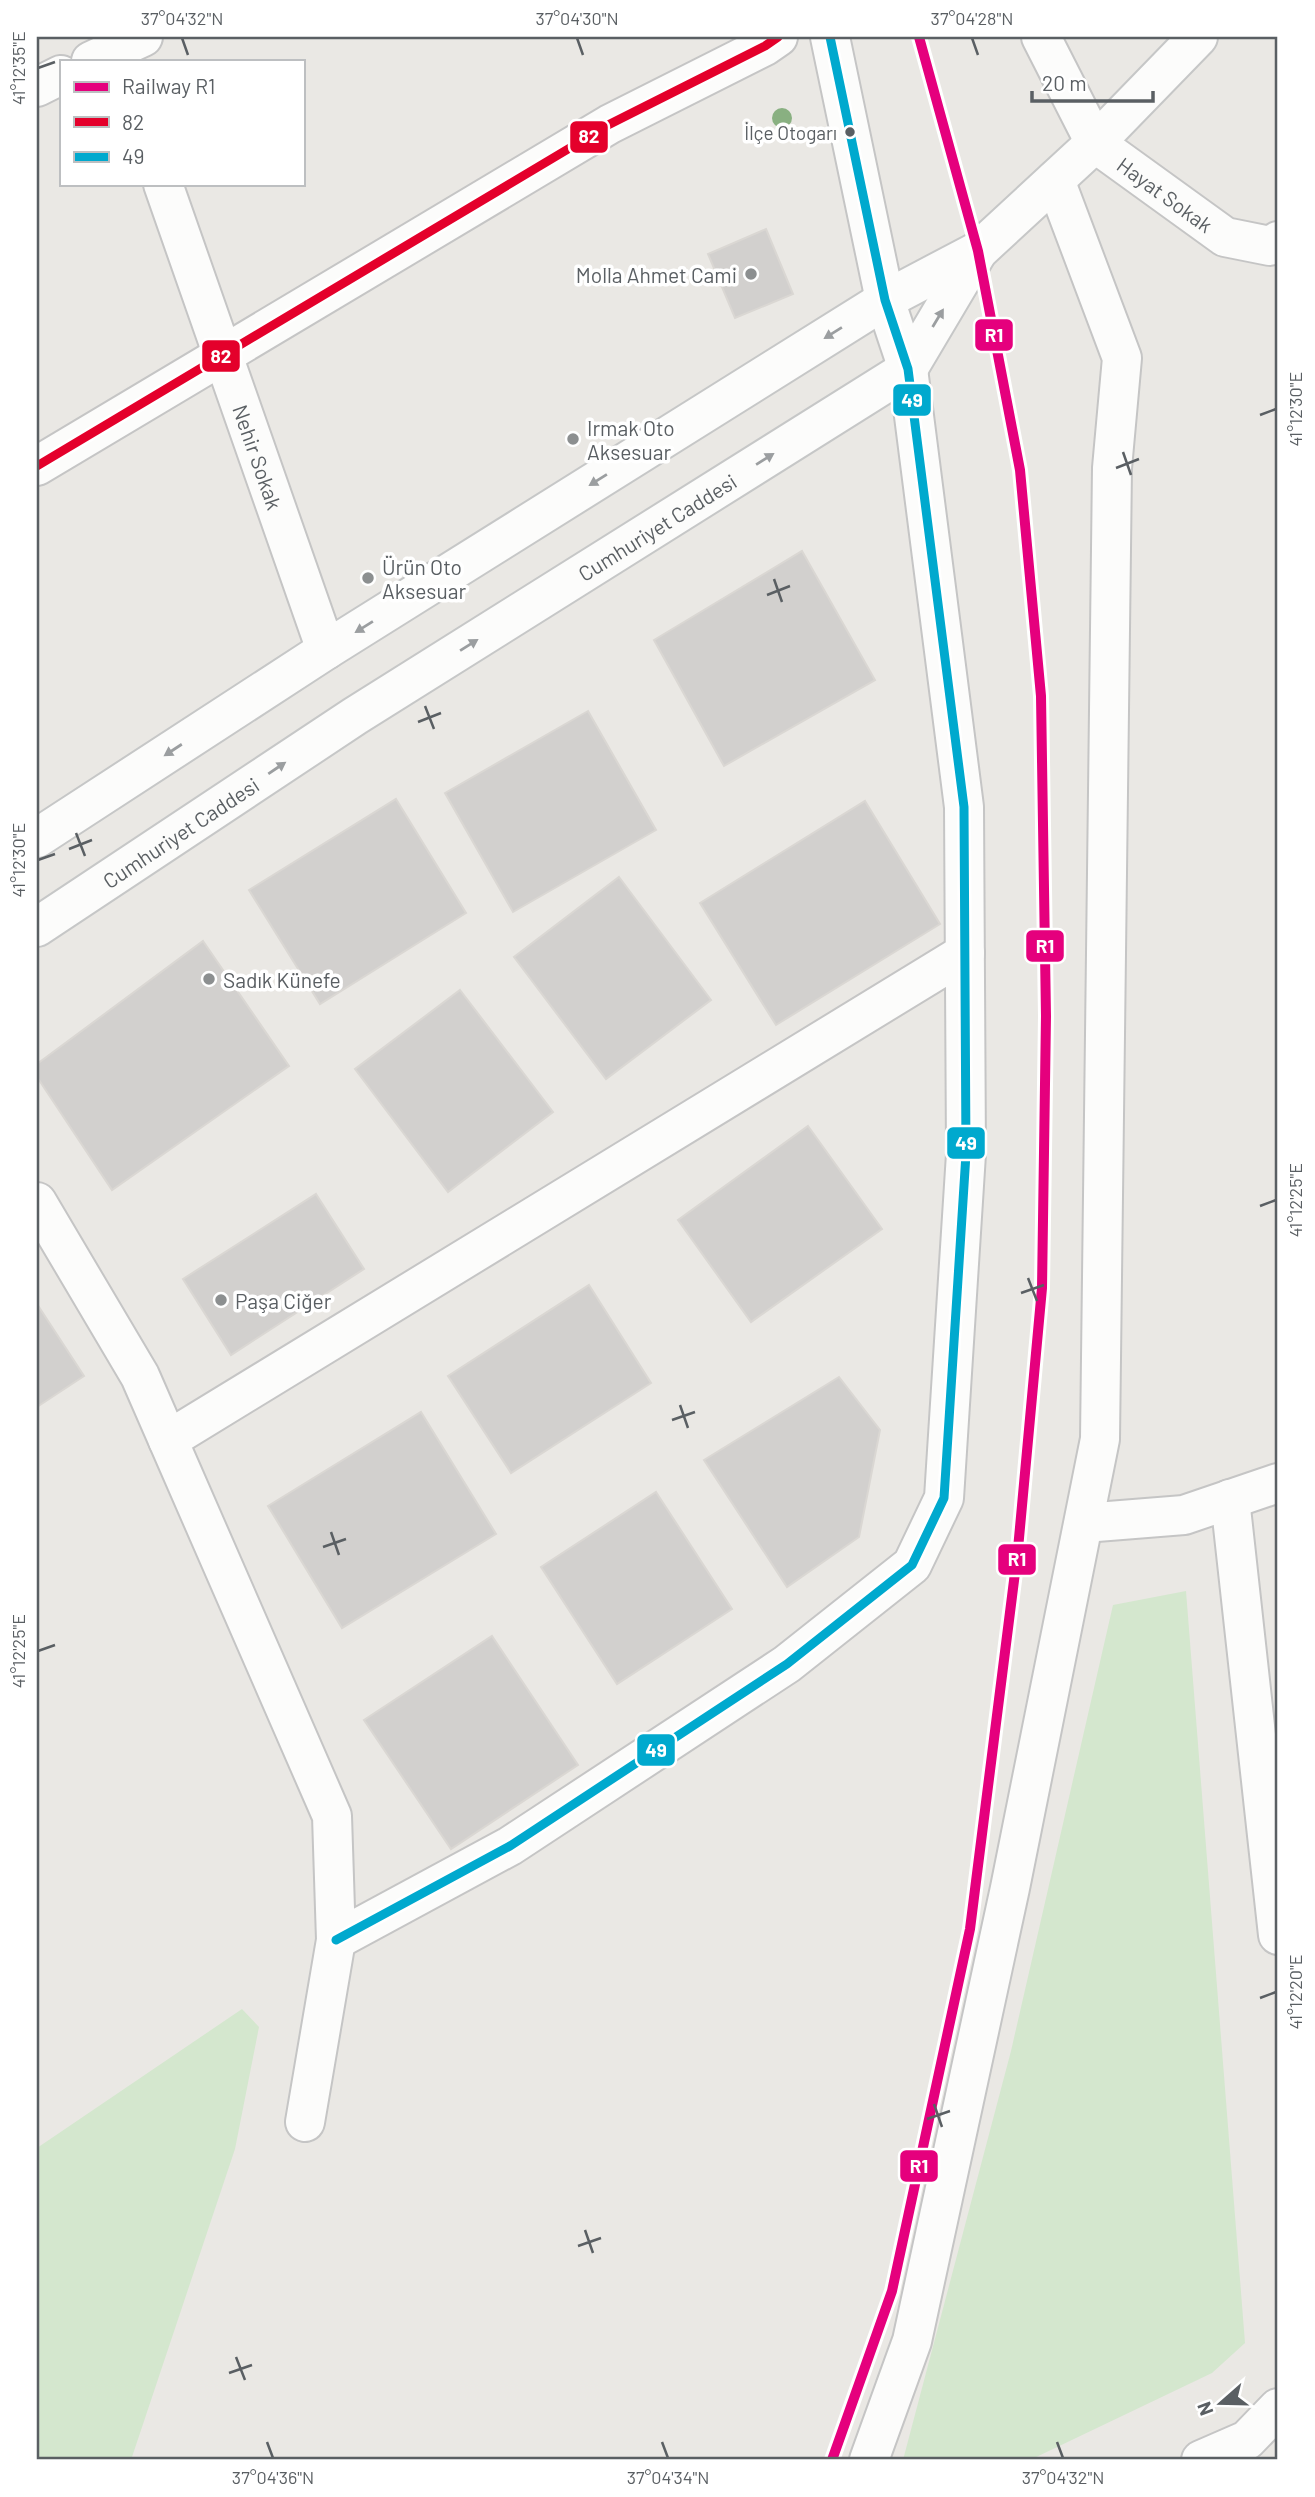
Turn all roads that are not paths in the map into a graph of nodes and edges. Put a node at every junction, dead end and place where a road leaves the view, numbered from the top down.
1 (778, 37) edge
2 (831, 37) edge
3 (1041, 37) edge
4 (1198, 37) edge
5 (60, 76) edge
6 (37, 87) edge
7 (1095, 143) junction
8 (1055, 180) junction
9 (164, 186) edge
10 (1278, 241) edge
11 (978, 251) junction
12 (885, 300) junction
13 (223, 357) junction
14 (908, 369) junction
15 (37, 467) edge
16 (326, 650) junction
17 (37, 838) edge
18 (37, 927) edge
19 (965, 953) junction
20 (37, 1202) edge
21 (168, 1440) junction
22 (1278, 1483) edge
23 (1230, 1499) junction
24 (1084, 1523) junction
25 (1278, 1935) edge
26 (336, 1940) junction
27 (305, 2122) dead end
28 (1278, 2408) edge
29 (869, 2460) edge
30 (1201, 2460) edge

1 - 13 street
2 - 12 street
3 - 7 street
4 - 7 street, Cumhuriyet Caddesi
5 - 6 street
7 - 8 street, Cumhuriyet Caddesi
7 - 10 street, Hayat Sokak
8 - 11 street, Cumhuriyet Caddesi
8 - 24 street
9 - 13 street, Nehir Sokak
11 - 12 street
14 -> 11 street, Cumhuriyet Caddesi
12 - 14 street
12 -> 16 street
13 - 15 street
13 - 16 street, Nehir Sokak
18 -> 14 street, Cumhuriyet Caddesi
14 - 19 street
16 -> 17 street
19 - 21 street
19 - 26 street
20 - 21 street
21 - 26 street
22 - 23 street
23 - 24 street
23 - 25 street
24 - 29 street
26 - 27 street
28 - 30 street

